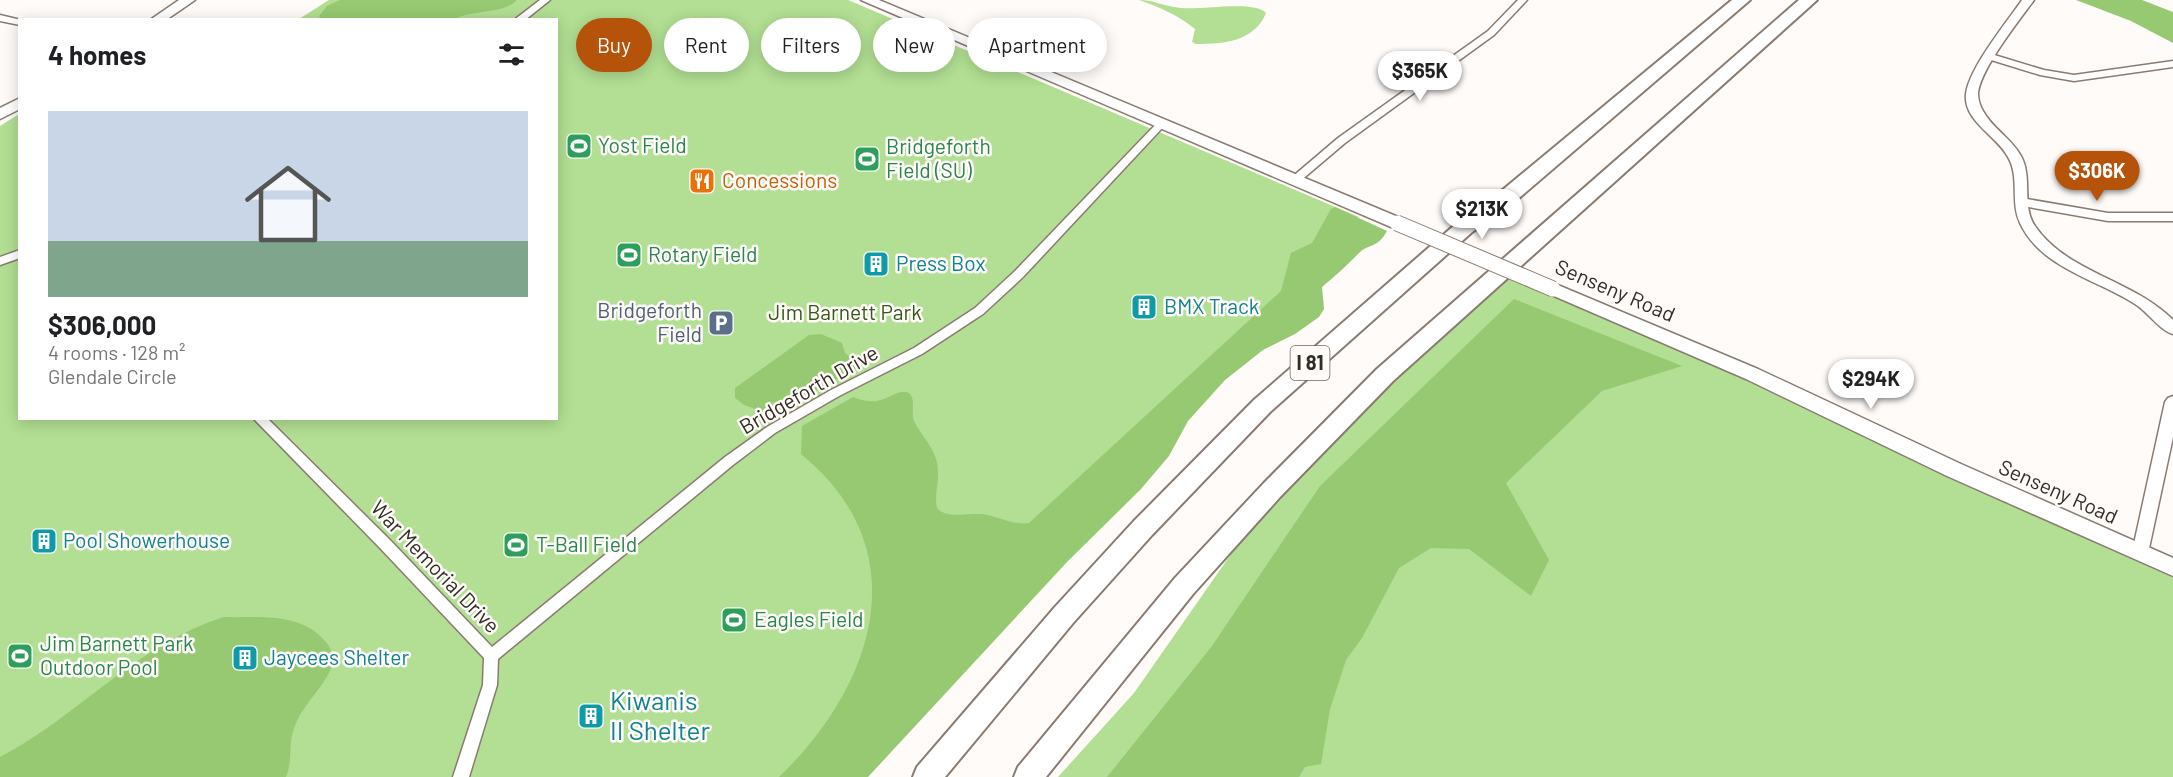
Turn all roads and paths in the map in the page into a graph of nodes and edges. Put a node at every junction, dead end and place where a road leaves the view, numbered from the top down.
1 (188, 0) edge
2 (546, 0) edge
3 (868, 0) edge
4 (1522, 0) edge
5 (1742, 0) edge
6 (1809, 0) edge
7 (2028, 0) edge
8 (0, 18) edge
9 (159, 18) edge
10 (521, 18) edge
11 (18, 22) edge
12 (1991, 57) junction
13 (2173, 64) edge
14 (18, 103) edge
15 (0, 114) edge
16 (1162, 123) junction
17 (1294, 180) junction
18 (2021, 202) junction
19 (2173, 218) edge
20 (18, 255) edge
21 (0, 261) edge
22 (2171, 324) edge
23 (2173, 402) edge
24 (261, 420) edge
25 (2140, 553) junction
26 (2173, 567) edge
27 (491, 656) junction
28 (461, 777) edge
29 (927, 777) edge
30 (1028, 777) edge

1 - 9 main road
2 - 10 street
3 - 16 main road, Senseny Road
4 - 17 street
5 - 29 highway, I 81
6 - 30 highway
7 - 12 street
8 - 11 street
12 - 13 street
12 - 18 street
14 - 15 main road
16 - 17 main road, Senseny Road
16 - 27 street, Bridgeforth Drive
17 - 25 main road, Senseny Road, bridge
18 - 19 street
18 - 22 street
20 - 21 street
23 - 25 street
24 - 27 street, War Memorial Drive
25 - 26 main road, Senseny Road
27 - 28 street, War Memorial Drive

